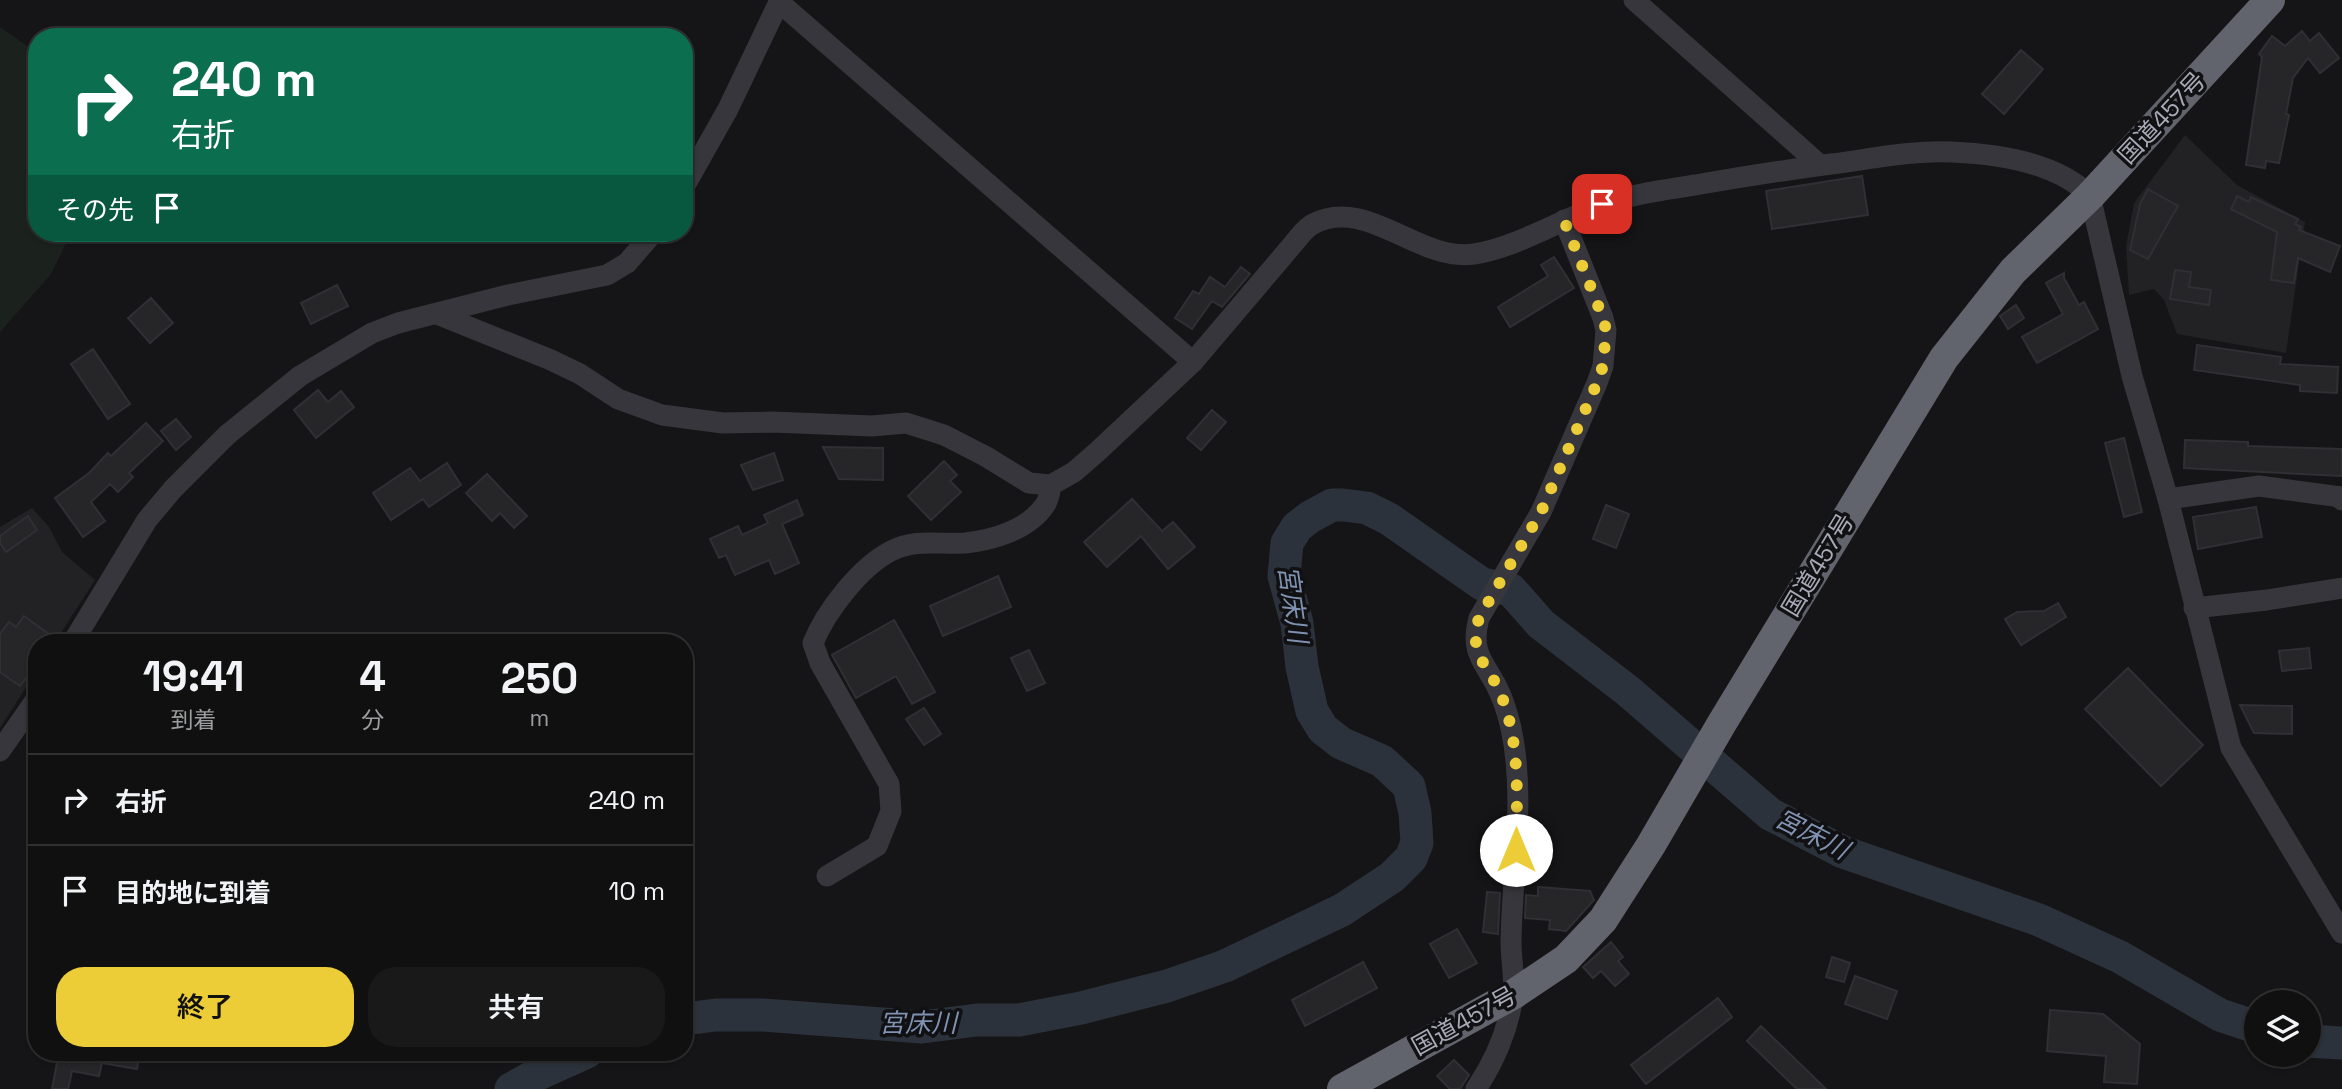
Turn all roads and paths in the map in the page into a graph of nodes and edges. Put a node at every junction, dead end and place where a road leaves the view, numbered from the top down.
1 (1634, 0) edge
2 (2270, 0) edge
3 (780, 1) edge
4 (1820, 165) junction
5 (693, 171) edge
6 (2090, 196) junction
7 (1564, 220) junction
8 (645, 242) edge
9 (437, 314) junction
10 (1193, 362) junction
11 (1051, 485) junction
12 (2168, 499) junction
13 (2342, 500) edge
14 (2342, 588) edge
15 (2194, 608) junction
16 (78, 634) edge
17 (28, 711) edge
18 (0, 751) edge
19 (827, 876) dead end
20 (2342, 933) edge
21 (1514, 994) junction
22 (1342, 1089) edge
23 (1476, 1089) edge

1 - 4 street
2 - 6 highway, 国道457号
3 - 5 street
3 - 10 street
4 - 6 street
4 - 7 street
6 - 12 street
6 - 21 highway, 国道457号
7 - 10 street
7 - 21 street
8 - 9 street
9 - 11 street
9 - 16 street
10 - 11 street
11 - 19 street
12 - 13 street
12 - 15 street
14 - 15 street
15 - 20 street
17 - 18 street
21 - 22 highway, 国道457号
21 - 23 street

